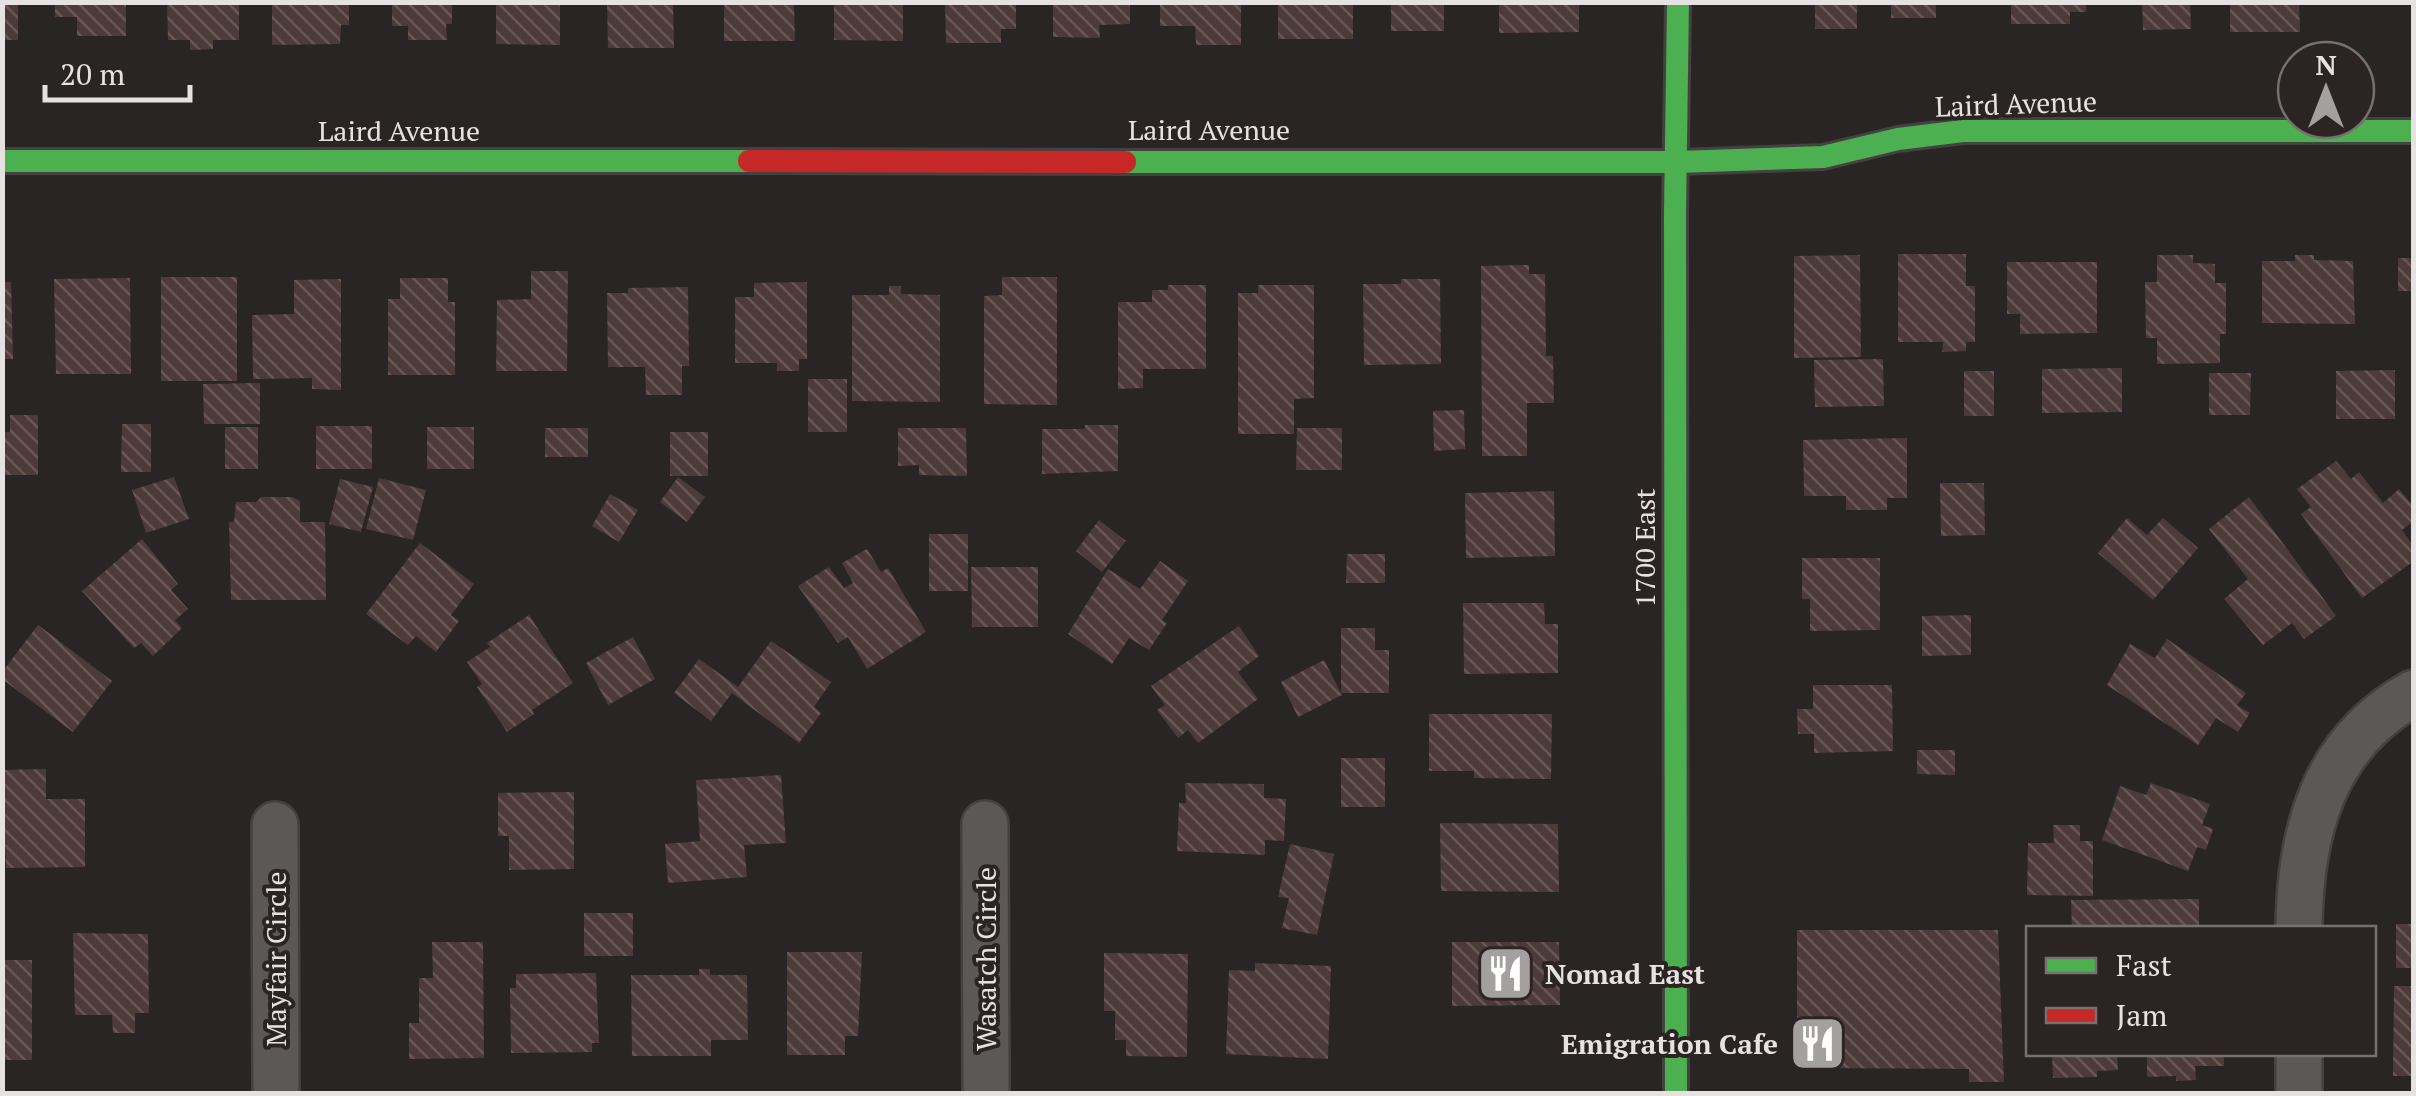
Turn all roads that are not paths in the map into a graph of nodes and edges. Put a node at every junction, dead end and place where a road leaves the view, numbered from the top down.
1 (1678, 2) edge
2 (2414, 131) edge
3 (2, 161) edge
4 (1677, 162) junction
5 (2414, 693) edge
6 (985, 824) dead end
7 (275, 825) dead end
8 (2300, 926) edge
9 (2299, 1056) edge
10 (276, 1094) edge
11 (986, 1094) edge
12 (1676, 1094) edge
13 (2298, 1094) edge

1 - 4 street, 1700 East
2 - 4 street, Laird Avenue
3 - 4 street, Laird Avenue
4 - 12 street, 1700 East
5 - 8 street
6 - 11 street, Wasatch Circle
7 - 10 street, Mayfair Circle
9 - 13 street

